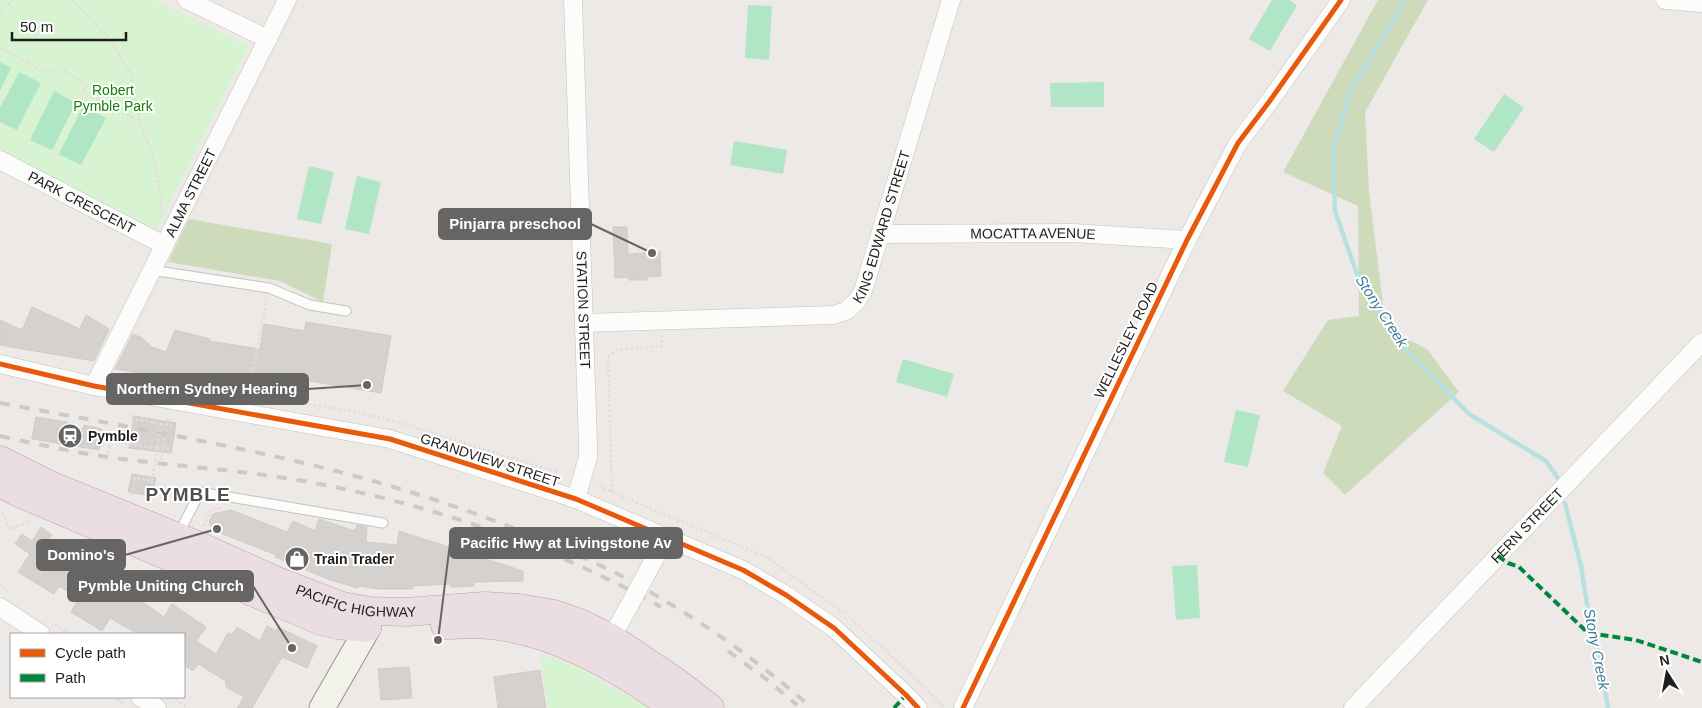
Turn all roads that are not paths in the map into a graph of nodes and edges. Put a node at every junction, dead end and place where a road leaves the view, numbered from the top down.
1 (188, 0) edge
2 (287, 0) edge
3 (573, 0) edge
4 (951, 0) edge
5 (1341, 0) edge
6 (1666, 0) edge
7 (1702, 3) edge
8 (268, 39) junction
9 (0, 160) edge
10 (881, 234) junction
11 (1187, 240) junction
12 (164, 244) junction
13 (151, 270) junction
14 (346, 311) dead end
15 (584, 323) junction
16 (1702, 342) edge
17 (0, 364) edge
18 (94, 386) junction
19 (0, 460) edge
20 (0, 483) edge
21 (576, 499) junction
22 (382, 523) dead end
23 (177, 537) junction
24 (666, 537) junction
25 (0, 607) edge
26 (369, 620) junction
27 (39, 633) edge
28 (605, 649) junction
29 (142, 698) edge
30 (157, 708) edge
31 (322, 708) edge
32 (674, 708) edge
33 (710, 708) edge
34 (918, 708) edge
35 (963, 708) edge
36 (1353, 708) edge

1 - 8 street
2 - 8 street, ALMA STREET
3 - 15 street, STATION STREET
4 - 10 street, KING EDWARD STREET
5 - 11 street, WELLESLEY ROAD
6 - 7 street
8 - 12 street, ALMA STREET
9 - 12 street, PARK CRESCENT
10 - 11 street, MOCATTA AVENUE
10 - 15 street, KING EDWARD STREET
11 - 35 street, WELLESLEY ROAD
12 - 13 street, ALMA STREET
13 - 14 lane
13 - 18 street, ALMA STREET
15 - 21 street, STATION STREET
16 - 36 street, FERN STREET
17 - 18 street, GRANDVIEW STREET
18 - 21 street, GRANDVIEW STREET
19 - 23 highway, PACIFIC HIGHWAY
20 - 26 highway, PACIFIC HIGHWAY
21 - 24 street, GRANDVIEW STREET
22 - 23 lane
23 - 26 highway, PACIFIC HIGHWAY
24 - 28 street, bridge
24 - 34 street, GRANDVIEW STREET
25 - 27 street
26 - 28 highway, PACIFIC HIGHWAY
26 - 31 street
28 - 32 highway, PACIFIC HIGHWAY
28 - 33 highway, PACIFIC HIGHWAY
29 - 30 street

